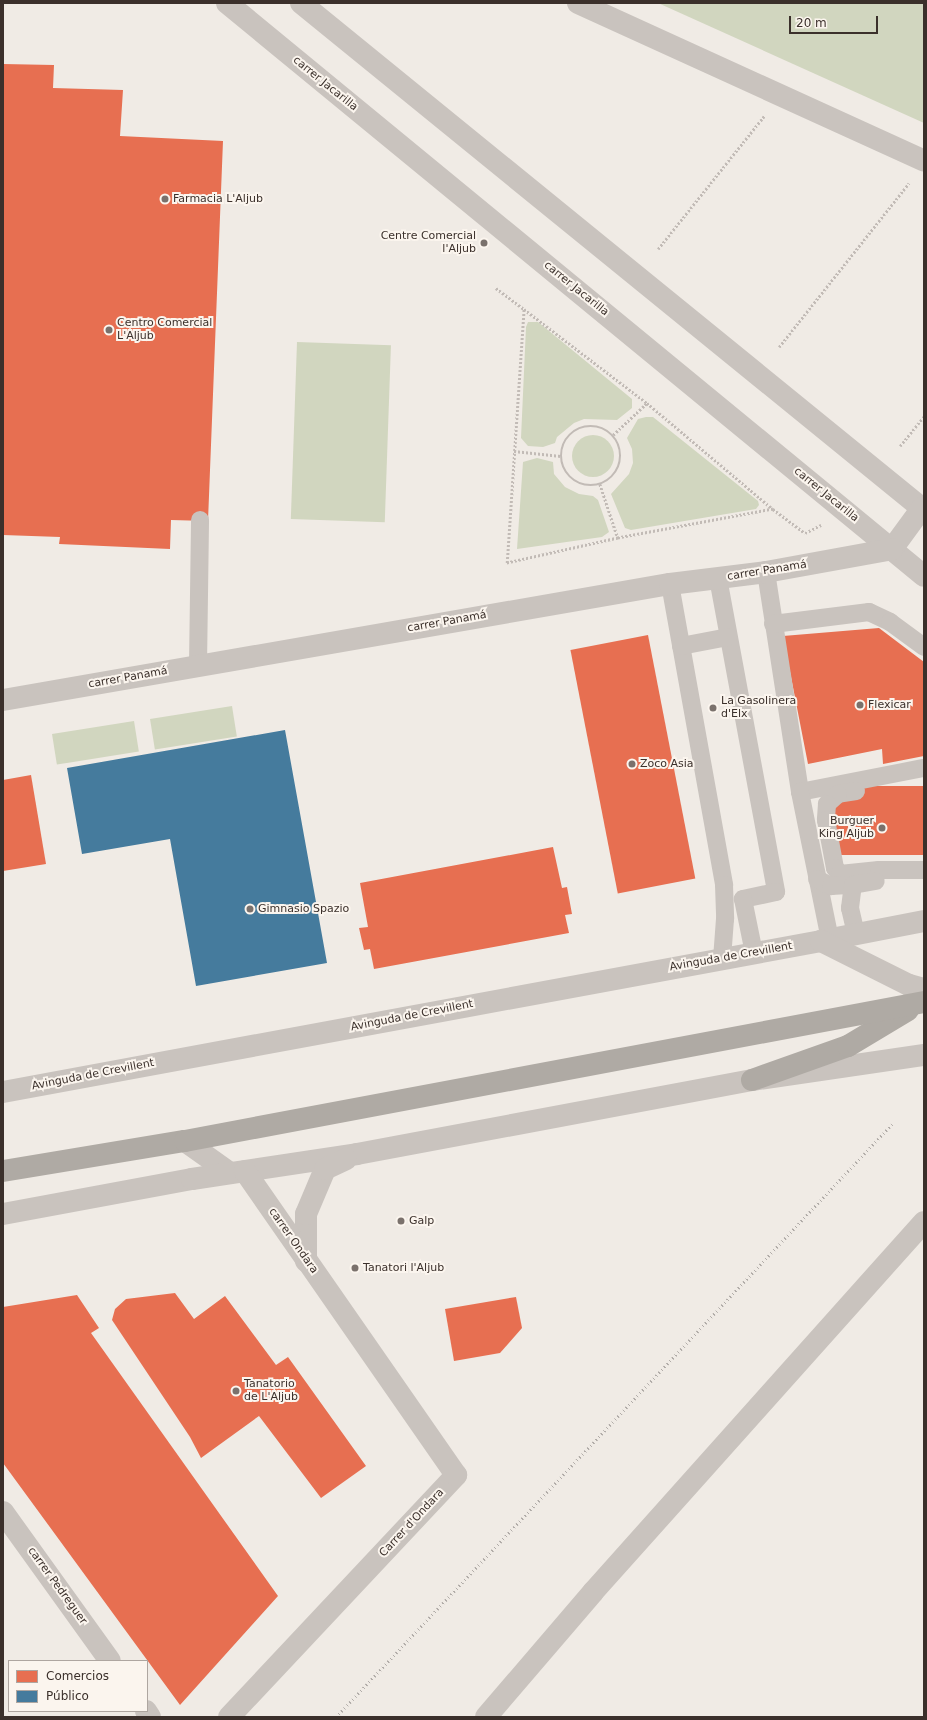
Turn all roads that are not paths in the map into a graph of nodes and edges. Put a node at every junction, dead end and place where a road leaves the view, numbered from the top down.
1 (227, 3) edge
2 (301, 3) edge
3 (578, 3) edge
4 (924, 161) edge
5 (923, 509) edge
6 (200, 520) dead end
7 (892, 549) junction
8 (766, 572) junction
9 (924, 576) edge
10 (718, 578) junction
11 (670, 584) junction
12 (773, 624) junction
13 (728, 637) junction
14 (681, 646) junction
15 (924, 648) edge
16 (198, 666) junction
17 (3, 700) edge
18 (924, 768) edge
19 (924, 778) edge
20 (800, 792) junction
21 (924, 870) edge
22 (817, 879) junction
23 (853, 885) junction
24 (924, 921) edge
25 (856, 934) junction
26 (825, 940) junction
27 (754, 953) junction
28 (722, 959) junction
29 (923, 998) edge
30 (924, 1055) edge
31 (752, 1080) junction
32 (3, 1092) edge
33 (185, 1141) junction
34 (357, 1154) junction
35 (3, 1171) edge
36 (238, 1172) junction
37 (3, 1214) edge
38 (924, 1222) edge
39 (306, 1261) junction
40 (341, 1310) joint
41 (3, 1512) edge
42 (109, 1660) edge
43 (229, 1717) edge
44 (486, 1717) edge

1 - 7 street, carrer Jacarilla
2 - 5 street
3 - 4 street
5 - 7 street
6 - 16 lane
7 - 8 street, carrer Panamá
7 - 9 street, carrer Jacarilla
8 - 10 street, carrer Panamá
8 - 12 lane
10 - 11 street, carrer Panamá
10 - 13 lane
11 - 14 lane
11 - 16 street, carrer Panamá
12 - 15 lane
12 - 20 lane
13 - 14 lane
13 - 27 lane
14 - 28 lane
16 - 17 street, carrer Panamá
18 - 20 lane
19 - 21 lane
20 - 22 lane
21 - 23 lane
22 - 23 lane
22 - 26 lane
23 - 25 lane
24 - 25 street, Avinguda de Crevillent
25 - 26 street, Avinguda de Crevillent
26 - 27 street, Avinguda de Crevillent
26 - 29 street
27 - 28 street, Avinguda de Crevillent
28 - 32 street, Avinguda de Crevillent
29 - 31 highway
29 - 33 highway
30 - 31 street
31 - 34 street
33 - 35 highway
33 - 36 street
34 - 36 street
34 - 39 street
36 - 37 street
36 - 39 street, carrer Ondara
38 - 44 street
39 - 40 street, carrer Ondara
40 - 43 street, Carrer d'Ondara
41 - 42 street, carrer Pedreguer

